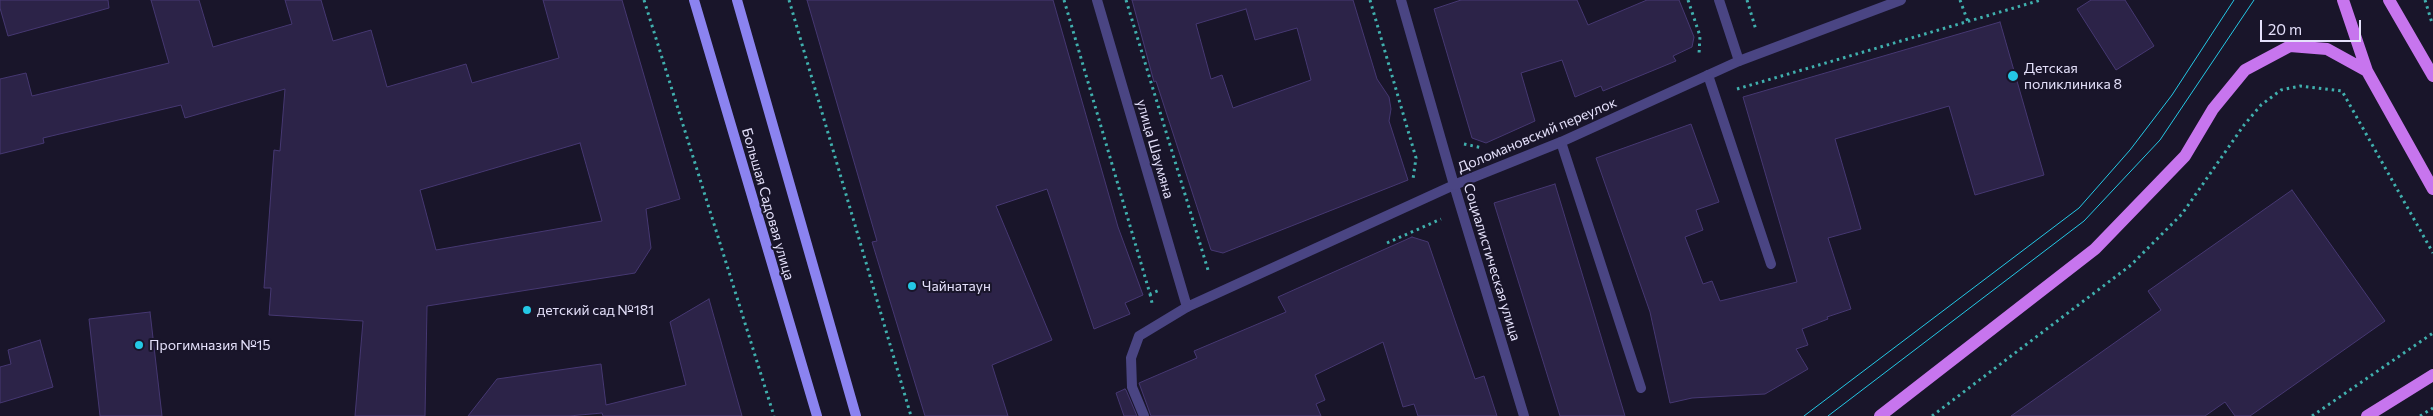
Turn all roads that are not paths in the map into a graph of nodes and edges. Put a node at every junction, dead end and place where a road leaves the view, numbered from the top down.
1 (694, 0) edge
2 (737, 0) edge
3 (1097, 0) edge
4 (1401, 0) edge
5 (1719, 0) edge
6 (1902, 0) edge
7 (2343, 0) edge
8 (2391, 2) edge
9 (1739, 61) junction
10 (2367, 71) junction
11 (2432, 74) edge
12 (1708, 75) junction
13 (1561, 142) junction
14 (1454, 186) junction
15 (2433, 188) edge
16 (1771, 264) dead end
17 (1187, 307) junction
18 (2433, 375) edge
19 (1641, 388) dead end
20 (817, 416) edge
21 (856, 416) edge
22 (1144, 416) edge
23 (1524, 416) edge
24 (1880, 416) edge
25 (2367, 416) edge

1 - 20 main road, Большая Садовая улица
2 - 21 main road, Большая Садовая улица
3 - 17 street, улица Шаумяна
4 - 14 street, Социалистическая улица
5 - 9 street
6 - 9 street, Доломановский переулок
7 - 10 main road
8 - 11 main road
9 - 12 street, Доломановский переулок
10 - 15 main road
10 - 24 main road
12 - 13 street, Доломановский переулок
12 - 16 street
13 - 14 street, Доломановский переулок
13 - 19 street
14 - 17 street, Доломановский переулок
14 - 23 street, Социалистическая улица
17 - 22 street, Доломановский переулок
18 - 25 main road

